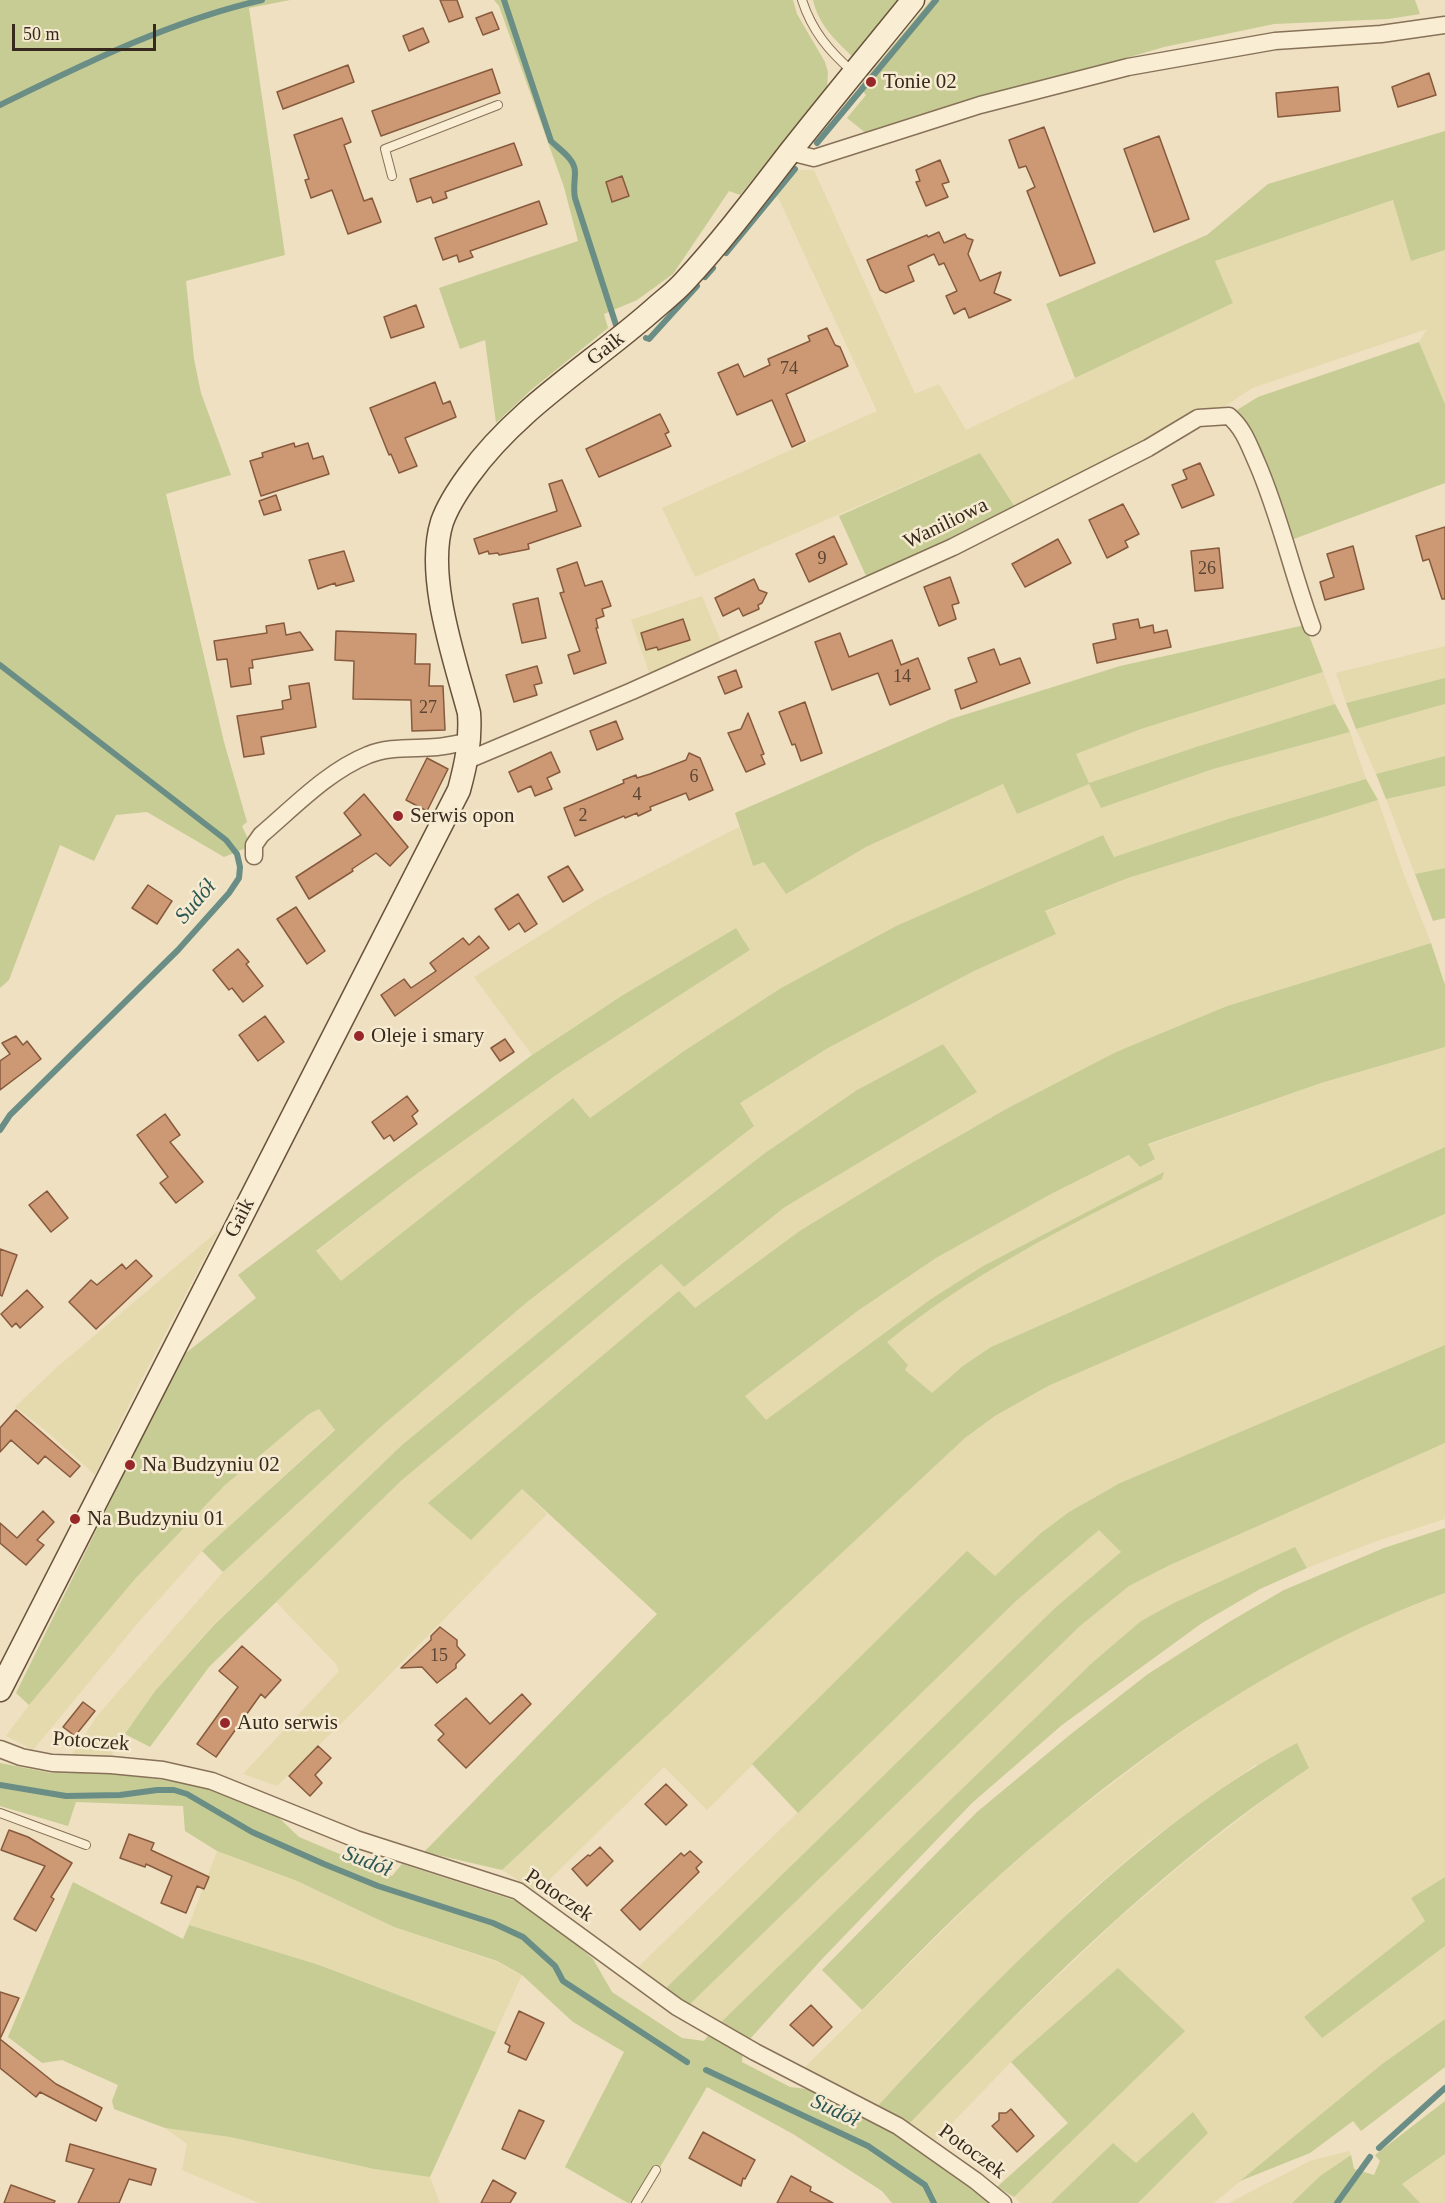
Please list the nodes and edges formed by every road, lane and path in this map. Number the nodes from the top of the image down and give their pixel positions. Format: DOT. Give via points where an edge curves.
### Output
graph roads {
  1 [pos="802,0"];
  2 [pos="913,0"];
  3 [pos="1445,26"];
  4 [pos="854,73"];
  5 [pos="498,105"];
  6 [pos="790,152"];
  7 [pos="392,177"];
  8 [pos="1312,627"];
  9 [pos="468,751"];
  10 [pos="254,856"];
  11 [pos="0,1690"];
  12 [pos="0,1749"];
  13 [pos="0,1813"];
  14 [pos="86,1845"];
  15 [pos="656,2170"];
  16 [pos="636,2203"];
  17 [pos="1004,2203"];
  1 -- 4 [label="lane" via="824,44"];
  2 -- 4 [label="street, Gaik"];
  3 -- 6 [label="street" via="1275,41 1128,67 980,105 814,158"];
  4 -- 6 [label="street, Gaik"];
  5 -- 7 [label="lane" via="385,149"];
  6 -- 9 [label="street, Gaik" via="683,284 498,438 456,493 442,524 437,567 469,713"];
  8 -- 9 [label="street, Waniliowa" via="1272,499 1240,426 1229,416 1198,418 1148,448 953,547 632,691"];
  9 -- 10 [label="street" via="402,748 370,754 322,783 261,834 254,845"];
  9 -- 11 [label="street, Gaik" via="459,790"];
  12 -- 17 [label="street, Potoczek" via="52,1762 163,1770 212,1781 356,1839 518,1891 677,2007 898,2126"];
  13 -- 14 [label="lane"];
  15 -- 16 [label="lane"];
}
